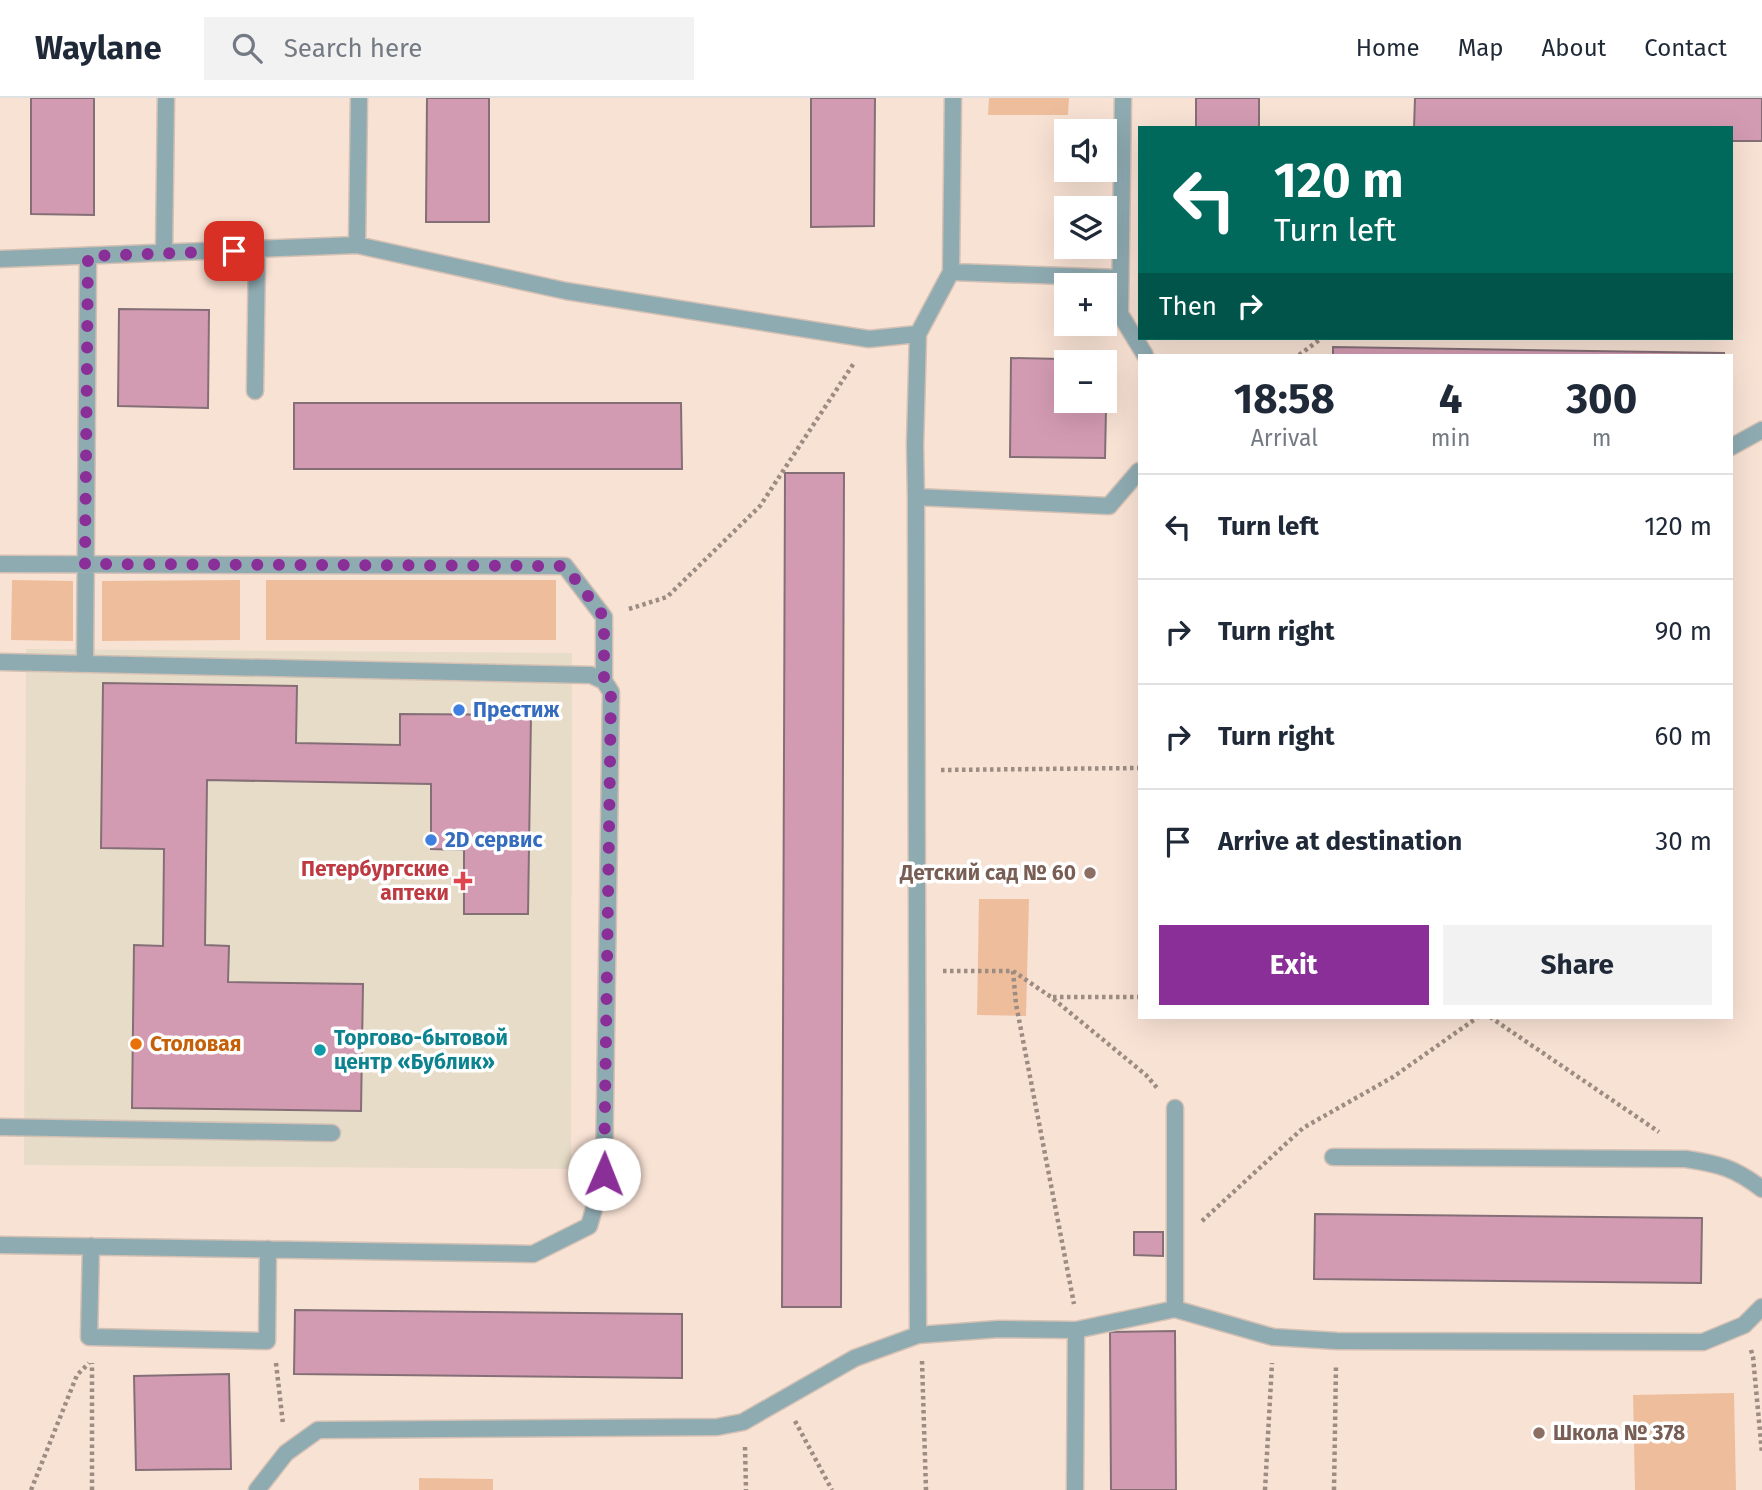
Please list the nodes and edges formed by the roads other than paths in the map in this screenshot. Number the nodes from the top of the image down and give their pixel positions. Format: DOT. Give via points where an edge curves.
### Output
graph roads {
  1 [pos="166,98"];
  2 [pos="359,98"];
  3 [pos="953,98"];
  4 [pos="1123,98"];
  5 [pos="357,245"];
  6 [pos="257,250"];
  7 [pos="164,253"];
  8 [pos="88,256"];
  9 [pos="0,259"];
  10 [pos="951,272"];
  11 [pos="1120,278"];
  12 [pos="918,334"];
  13 [pos="1144,354"];
  14 [pos="255,391"];
  15 [pos="1762,430"];
  16 [pos="1733,445"];
  17 [pos="1138,472"];
  18 [pos="916,497"];
  19 [pos="0,564"];
  20 [pos="85,564"];
  21 [pos="0,662"];
  22 [pos="85,664"];
  23 [pos="604,681"];
  24 [pos="1175,1108"];
  25 [pos="0,1127"];
  26 [pos="332,1133"];
  27 [pos="1333,1157"];
  28 [pos="1762,1189"];
  29 [pos="0,1245"];
  30 [pos="91,1246"];
  31 [pos="268,1249"];
  32 [pos="1762,1307"];
  33 [pos="1175,1309"];
  34 [pos="1076,1330"];
  35 [pos="918,1335"];
  36 [pos="257,1490"];
  37 [pos="1075,1490"];
  1 -- 7 [label="lane"];
  2 -- 5 [label="lane"];
  3 -- 10 [label="lane"];
  4 -- 11 [label="lane"];
  5 -- 6 [label="lane"];
  5 -- 12 [label="lane" via="566,291 869,339"];
  6 -- 7 [label="lane"];
  6 -- 14 [label="lane"];
  7 -- 8 [label="lane"];
  8 -- 9 [label="lane"];
  8 -- 20 [label="lane"];
  10 -- 11 [label="lane"];
  10 -- 12 [label="lane"];
  11 -- 13 [label="lane" via="1120,314"];
  12 -- 18 [label="lane"];
  15 -- 16 [label="lane"];
  17 -- 18 [label="lane" via="1109,506"];
  18 -- 35 [label="lane"];
  19 -- 20 [label="lane"];
  20 -- 22 [label="lane"];
  20 -- 23 [label="lane" via="565,566 604,617"];
  21 -- 22 [label="lane"];
  22 -- 23 [label="lane" via="591,675"];
  23 -- 31 [label="lane" via="611,692 604,1174 589,1226 533,1254"];
  24 -- 33 [label="lane"];
  25 -- 26 [label="lane"];
  27 -- 28 [label="lane" via="1686,1159 1718,1164"];
  29 -- 30 [label="lane"];
  30 -- 31 [label="lane"];
  30 -- 31 [label="lane" via="89,1337 267,1341"];
  32 -- 33 [label="lane" via="1744,1325 1703,1342 1337,1341 1273,1337"];
  33 -- 34 [label="lane"];
  34 -- 35 [label="lane"];
  34 -- 37 [label="lane"];
  35 -- 36 [label="lane" via="855,1358 743,1422 717,1427 318,1430 286,1453"];
}
